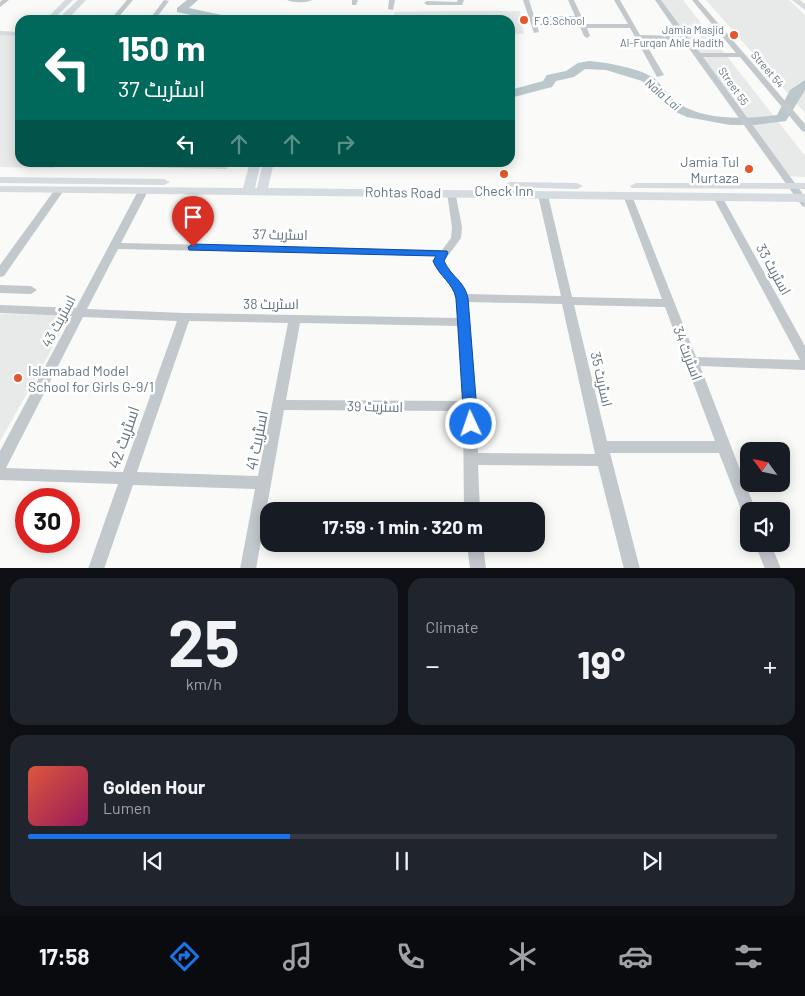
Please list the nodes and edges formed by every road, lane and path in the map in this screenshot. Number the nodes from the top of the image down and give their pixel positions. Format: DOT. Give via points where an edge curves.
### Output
graph roads {
  1 [pos="6,0"];
  2 [pos="69,0"];
  3 [pos="81,0"];
  4 [pos="130,0"];
  5 [pos="290,0"];
  6 [pos="309,0"];
  7 [pos="392,0"];
  8 [pos="526,0"];
  9 [pos="571,0"];
  10 [pos="617,0"];
  11 [pos="658,0"];
  12 [pos="695,0"];
  13 [pos="796,0"];
  14 [pos="166,1"];
  15 [pos="460,2"];
  16 [pos="428,3"];
  17 [pos="0,5"];
  18 [pos="805,8"];
  19 [pos="391,9"];
  20 [pos="54,15"];
  21 [pos="67,15"];
  22 [pos="117,15"];
  23 [pos="156,15"];
  24 [pos="531,18"];
  25 [pos="579,18"];
  26 [pos="582,26"];
  27 [pos="632,26"];
  28 [pos="0,29"];
  29 [pos="15,29"];
  30 [pos="536,32"];
  31 [pos="0,34"];
  32 [pos="15,34"];
  33 [pos="587,36"];
  34 [pos="638,37"];
  35 [pos="684,38"];
  36 [pos="697,55"];
  37 [pos="741,55"];
  38 [pos="660,75"];
  39 [pos="805,129"];
  40 [pos="255,167"];
  41 [pos="268,167"];
  42 [pos="0,180"];
  43 [pos="791,186"];
  44 [pos="249,187"];
  45 [pos="263,187"];
  46 [pos="0,189"];
  47 [pos="59,190"];
  48 [pos="143,191"];
  49 [pos="452,193"];
  50 [pos="543,195"];
  51 [pos="628,195"];
  52 [pos="717,195"];
  53 [pos="804,197"];
  54 [pos="116,246"];
  55 [pos="443,253"];
  56 [pos="0,273"];
  57 [pos="0,289"];
  58 [pos="31,290"];
  59 [pos="462,298"];
  60 [pos="568,301"];
  61 [pos="669,303"];
  62 [pos="0,309"];
  63 [pos="78,313"];
  64 [pos="184,317"];
  65 [pos="295,318"];
  66 [pos="463,322"];
  67 [pos="805,356"];
  68 [pos="691,361"];
  69 [pos="805,365"];
  70 [pos="280,405"];
  71 [pos="470,406"];
  72 [pos="725,447"];
  73 [pos="604,453"];
  74 [pos="472,459"];
  75 [pos="0,465"];
  76 [pos="0,474"];
  77 [pos="127,480"];
  78 [pos="266,483"];
  79 [pos="265,502"];
  80 [pos="472,502"];
  81 [pos="745,502"];
  82 [pos="260,526"];
  83 [pos="476,552"];
  84 [pos="766,552"];
  85 [pos="96,568"];
  86 [pos="248,568"];
  87 [pos="478,568"];
  88 [pos="632,568"];
  89 [pos="773,568"];
  1 -- 17 [label="street"];
  2 -- 20 [label="main road"];
  3 -- 21 [label="main road"];
  4 -- 22 [label="street"];
  5 -- 6 [label="street"];
  7 -- 19 [label="street"];
  8 -- 24 [label="street"];
  9 -- 25 [label="street"];
  10 -- 27 [label="street"];
  11 -- 35 [label="street, Street 55"];
  12 -- 37 [label="street, Street 54"];
  13 -- 18 [label="main road"];
  14 -- 23 [label="street"];
  15 -- 16 [label="street"];
  24 -- 25 [label="street"];
  24 -- 30 [label="street"];
  25 -- 26 [label="street"];
  26 -- 27 [label="street"];
  26 -- 33 [label="street"];
  27 -- 34 [label="street"];
  28 -- 29 [label="main road"];
  31 -- 32 [label="main road"];
  34 -- 35 [label="street"];
  34 -- 38 [label="street"];
  35 -- 36 [label="street, Street 55"];
  36 -- 37 [label="street"];
  36 -- 43 [label="street, Street 55"];
  37 -- 39 [label="street, Street 54"];
  40 -- 44 [label="main road"];
  41 -- 45 [label="main road"];
  42 -- 44 [label="main road, Rohtas Road"];
  43 -- 45 [label="main road, Rohtas Road"];
  43 -- 53 [label="main road, Rohtas Road"];
  44 -- 45 [label="main road, Rohtas Road"];
  44 -- 48 [label="main road, Rohtas Road"];
  45 -- 49 [label="main road, Rohtas Road"];
  46 -- 47 [label="main road, Rohtas Road"];
  47 -- 48 [label="main road, Rohtas Road"];
  47 -- 56 [label="street"];
  48 -- 54 [label="street, اسٹریٹ 43"];
  49 -- 50 [label="main road, Rohtas Road"];
  49 -- 55 [label="street" via="456,238"];
  50 -- 51 [label="main road, Rohtas Road"];
  50 -- 60 [label="street, اسٹریٹ 35"];
  51 -- 52 [label="main road, Rohtas Road"];
  51 -- 61 [label="street, اسٹریٹ 34"];
  52 -- 53 [label="main road, Rohtas Road"];
  52 -- 67 [label="street, اسٹریٹ 33"];
  54 -- 55 [label="street, اسٹریٹ 37"];
  54 -- 63 [label="street, اسٹریٹ 43"];
  55 -- 59 [label="street" via="439,261 460,287"];
  57 -- 58 [label="street"];
  59 -- 60 [label="street"];
  59 -- 66 [label="street"];
  60 -- 61 [label="street"];
  60 -- 73 [label="street, اسٹریٹ 35"];
  61 -- 68 [label="street, اسٹریٹ 34"];
  62 -- 63 [label="street, اسٹریٹ 38"];
  63 -- 64 [label="street, اسٹریٹ 38"];
  63 -- 75 [label="street, اسٹریٹ 43"];
  64 -- 65 [label="street, اسٹریٹ 38"];
  64 -- 77 [label="street, اسٹریٹ 42"];
  65 -- 66 [label="street, اسٹریٹ 38"];
  65 -- 70 [label="street, اسٹریٹ 41"];
  66 -- 71 [label="street"];
  68 -- 69 [label="street"];
  68 -- 72 [label="street, اسٹریٹ 34"];
  70 -- 71 [label="street, اسٹریٹ 39"];
  70 -- 78 [label="street, اسٹریٹ 41"];
  71 -- 74 [label="street"];
  72 -- 73 [label="street"];
  72 -- 81 [label="street, اسٹریٹ 34"];
  73 -- 74 [label="street"];
  73 -- 88 [label="street, اسٹریٹ 35"];
  74 -- 80 [label="street"];
  76 -- 77 [label="street"];
  77 -- 78 [label="street"];
  77 -- 85 [label="street, اسٹریٹ 42"];
  78 -- 79 [label="street, اسٹریٹ 41"];
  82 -- 86 [label="street, اسٹریٹ 41"];
  83 -- 87 [label="street"];
  84 -- 89 [label="street"];
}
